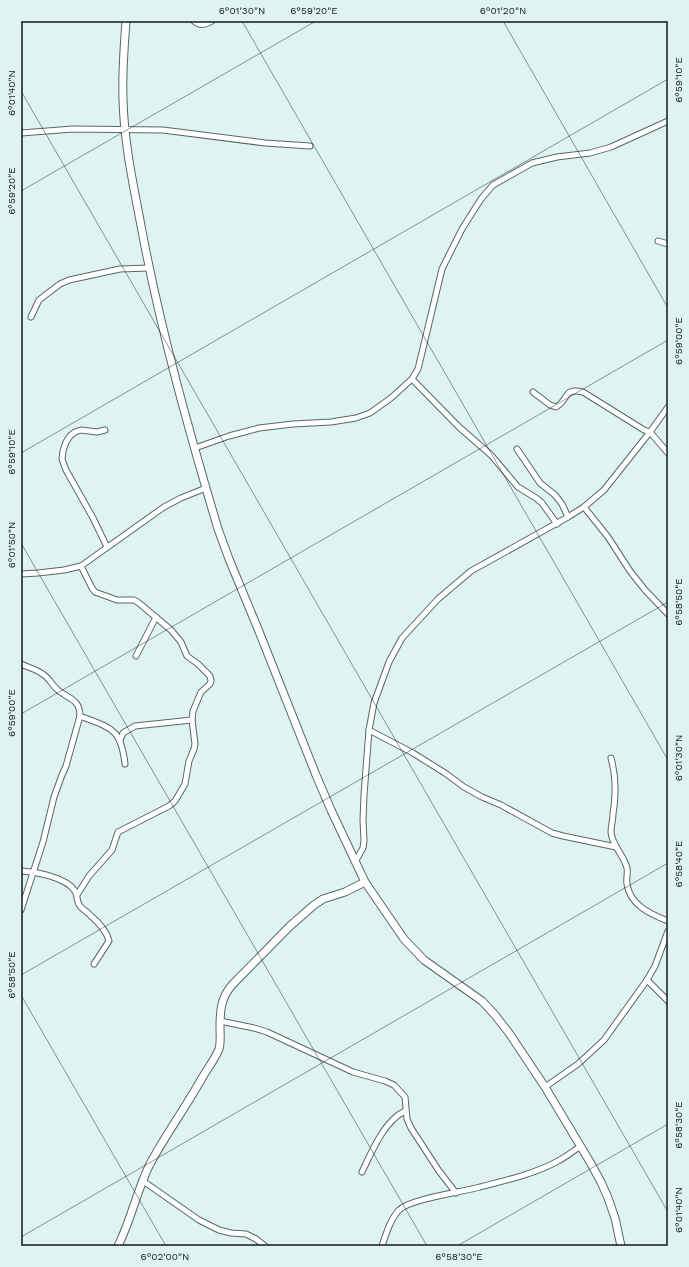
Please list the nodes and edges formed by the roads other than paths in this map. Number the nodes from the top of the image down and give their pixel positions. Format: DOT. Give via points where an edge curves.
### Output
graph roads {
  1 [pos="126,21"];
  2 [pos="194,21"];
  3 [pos="212,21"];
  4 [pos="668,121"];
  5 [pos="125,130"];
  6 [pos="21,133"];
  7 [pos="310,146"];
  8 [pos="658,241"];
  9 [pos="668,244"];
  10 [pos="149,268"];
  11 [pos="31,316"];
  12 [pos="412,379"];
  13 [pos="533,392"];
  14 [pos="668,407"];
  15 [pos="105,430"];
  16 [pos="650,432"];
  17 [pos="195,448"];
  18 [pos="517,449"];
  19 [pos="668,453"];
  20 [pos="206,488"];
  21 [pos="584,507"];
  22 [pos="568,517"];
  23 [pos="557,524"];
  24 [pos="107,547"];
  25 [pos="81,566"];
  26 [pos="21,574"];
  27 [pos="668,614"];
  28 [pos="156,617"];
  29 [pos="136,656"];
  30 [pos="21,664"];
  31 [pos="80,716"];
  32 [pos="192,720"];
  33 [pos="369,730"];
  34 [pos="120,740"];
  35 [pos="611,758"];
  36 [pos="125,764"];
  37 [pos="616,847"];
  38 [pos="355,862"];
  39 [pos="21,871"];
  40 [pos="32,872"];
  41 [pos="364,882"];
  42 [pos="77,895"];
  43 [pos="21,910"];
  44 [pos="668,921"];
  45 [pos="668,931"];
  46 [pos="94,964"];
  47 [pos="647,980"];
  48 [pos="668,1001"];
  49 [pos="220,1022"];
  50 [pos="545,1087"];
  51 [pos="405,1111"];
  52 [pos="581,1146"];
  53 [pos="362,1172"];
  54 [pos="143,1181"];
  55 [pos="456,1193"];
  56 [pos="118,1246"];
  57 [pos="265,1246"];
  58 [pos="382,1246"];
  59 [pos="621,1246"];
  1 -- 5 [label="main road" via="123,77"];
  2 -- 3 [label="street" via="206,24"];
  4 -- 12 [label="street" via="611,147 532,164 493,185 462,228 442,269 418,369"];
  5 -- 6 [label="street" via="73,129"];
  5 -- 7 [label="street" via="163,130"];
  5 -- 10 [label="main road"];
  8 -- 9 [label="street"];
  10 -- 11 [label="street" via="120,269 69,280 39,300"];
  10 -- 17 [label="main road" via="166,344"];
  12 -- 17 [label="street" via="370,413 356,418 259,428"];
  12 -- 23 [label="street" via="459,428 491,455 518,486 542,502"];
  13 -- 16 [label="street" via="556,407 568,392 583,392"];
  14 -- 16 [label="street"];
  15 -- 24 [label="street" via="75,432 66,442 62,459 72,484"];
  16 -- 19 [label="street"];
  16 -- 21 [label="street" via="604,490"];
  17 -- 20 [label="main road"];
  18 -- 22 [label="street" via="540,483 562,504"];
  20 -- 24 [label="street" via="164,507"];
  20 -- 38 [label="main road" via="229,559 316,775"];
  21 -- 22 [label="street"];
  21 -- 27 [label="street" via="630,571"];
  22 -- 23 [label="street"];
  23 -- 33 [label="street" via="471,571 438,599 402,638 389,662 374,703"];
  24 -- 25 [label="street"];
  25 -- 26 [label="street"];
  25 -- 28 [label="street" via="95,592 117,600 134,600"];
  28 -- 29 [label="street"];
  28 -- 32 [label="street" via="181,642 187,656 210,676 211,681 195,704"];
  30 -- 31 [label="street" via="44,674 60,692 78,704"];
  31 -- 34 [label="street" via="115,732"];
  31 -- 40 [label="street"];
  32 -- 34 [label="street" via="135,726 124,733"];
  32 -- 42 [label="street" via="194,749 181,792 169,806 118,832 112,850 89,876"];
  33 -- 37 [label="street" via="413,753 464,787 552,833"];
  33 -- 38 [label="street" via="364,795 364,841"];
  34 -- 36 [label="street" via="124,749"];
  35 -- 37 [label="street" via="615,771 615,793 611,830"];
  37 -- 44 [label="street" via="624,859 629,893 635,902 653,915"];
  38 -- 41 [label="main road"];
  39 -- 40 [label="street"];
  40 -- 42 [label="street" via="61,880 75,890"];
  40 -- 43 [label="street"];
  41 -- 49 [label="main road" via="314,905 290,926 226,993"];
  41 -- 50 [label="main road" via="404,940 424,960 482,1002 495,1015"];
  42 -- 46 [label="street" via="79,905 108,936 109,941"];
  45 -- 47 [label="street"];
  47 -- 48 [label="street"];
  47 -- 50 [label="street" via="604,1040 578,1064"];
  49 -- 51 [label="street" via="267,1032 353,1072 394,1085 405,1097"];
  49 -- 54 [label="main road" via="219,1048 150,1164"];
  50 -- 52 [label="main road"];
  51 -- 53 [label="street" via="387,1127"];
  51 -- 55 [label="street" via="411,1128"];
  52 -- 55 [label="street" via="540,1169"];
  52 -- 59 [label="main road" via="608,1198"];
  54 -- 56 [label="main road"];
  54 -- 57 [label="street" via="199,1220 219,1230 246,1234"];
  55 -- 58 [label="street" via="410,1203 399,1209"];
}
